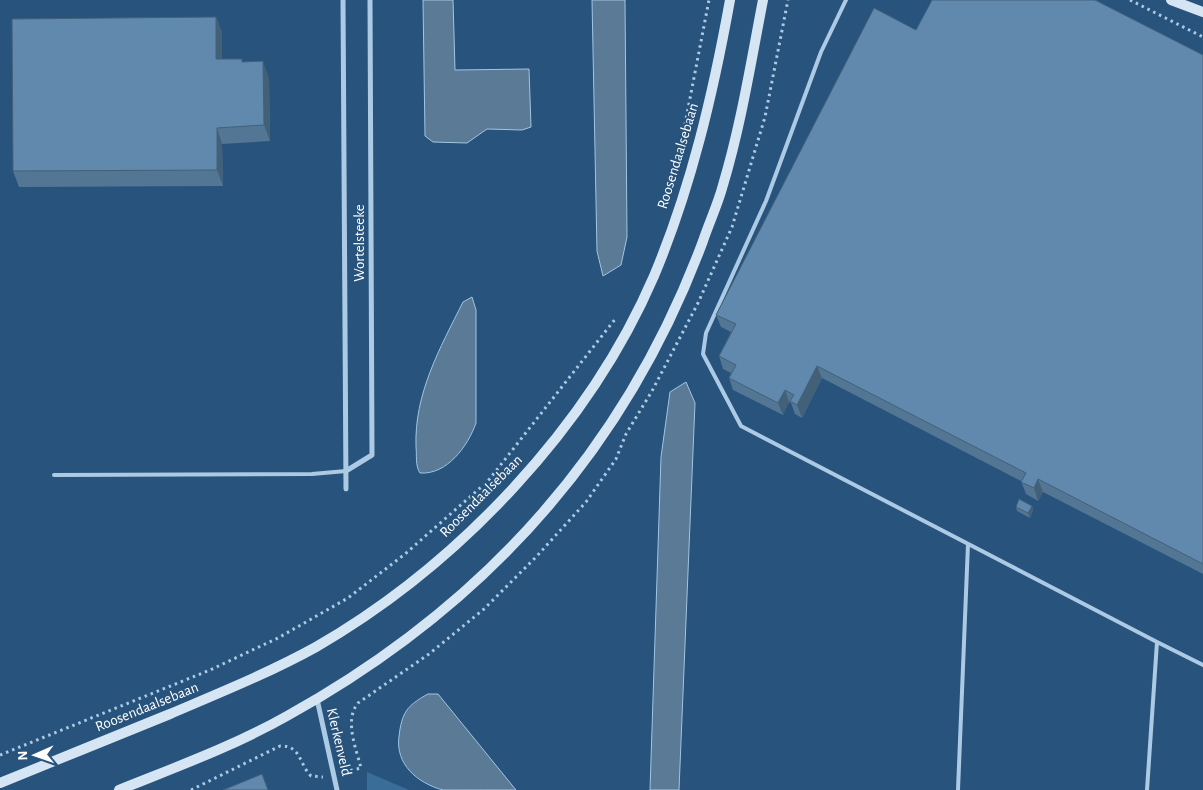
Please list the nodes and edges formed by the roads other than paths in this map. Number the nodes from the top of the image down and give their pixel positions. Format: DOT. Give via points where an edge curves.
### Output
graph roads {
  1 [pos="343,0"];
  2 [pos="370,0"];
  3 [pos="730,0"];
  4 [pos="763,0"];
  5 [pos="846,0"];
  6 [pos="1171,0"];
  7 [pos="1203,12"];
  8 [pos="346,471"];
  9 [pos="54,475"];
  10 [pos="346,489"];
  11 [pos="968,544"];
  12 [pos="1157,642"];
  13 [pos="1203,665"];
  14 [pos="317,699"];
  15 [pos="0,783"];
  16 [pos="119,790"];
  17 [pos="337,790"];
  18 [pos="958,790"];
  19 [pos="1147,790"];
  1 -- 8 [label="street, Wortelsteeke"];
  2 -- 8 [label="street, Wortelsteeke" via="372,455"];
  3 -- 15 [label="street, Roosendaalsebaan" via="712,95 687,183 654,275 633,318 577,410 526,475 459,541 397,592 316,647 237,686"];
  4 -- 14 [label="street" via="723,186 684,293 634,390 578,472 516,543 466,591 414,633"];
  5 -- 11 [label="lane" via="821,52 766,201 706,334 703,354 741,426"];
  6 -- 7 [label="street"];
  8 -- 9 [label="lane" via="312,474"];
  8 -- 10 [label="street, Wortelsteeke"];
  11 -- 12 [label="lane"];
  11 -- 18 [label="lane"];
  12 -- 13 [label="lane"];
  12 -- 19 [label="lane"];
  14 -- 16 [label="street" via="232,743"];
  14 -- 17 [label="street, Klerkenveld"];
}
